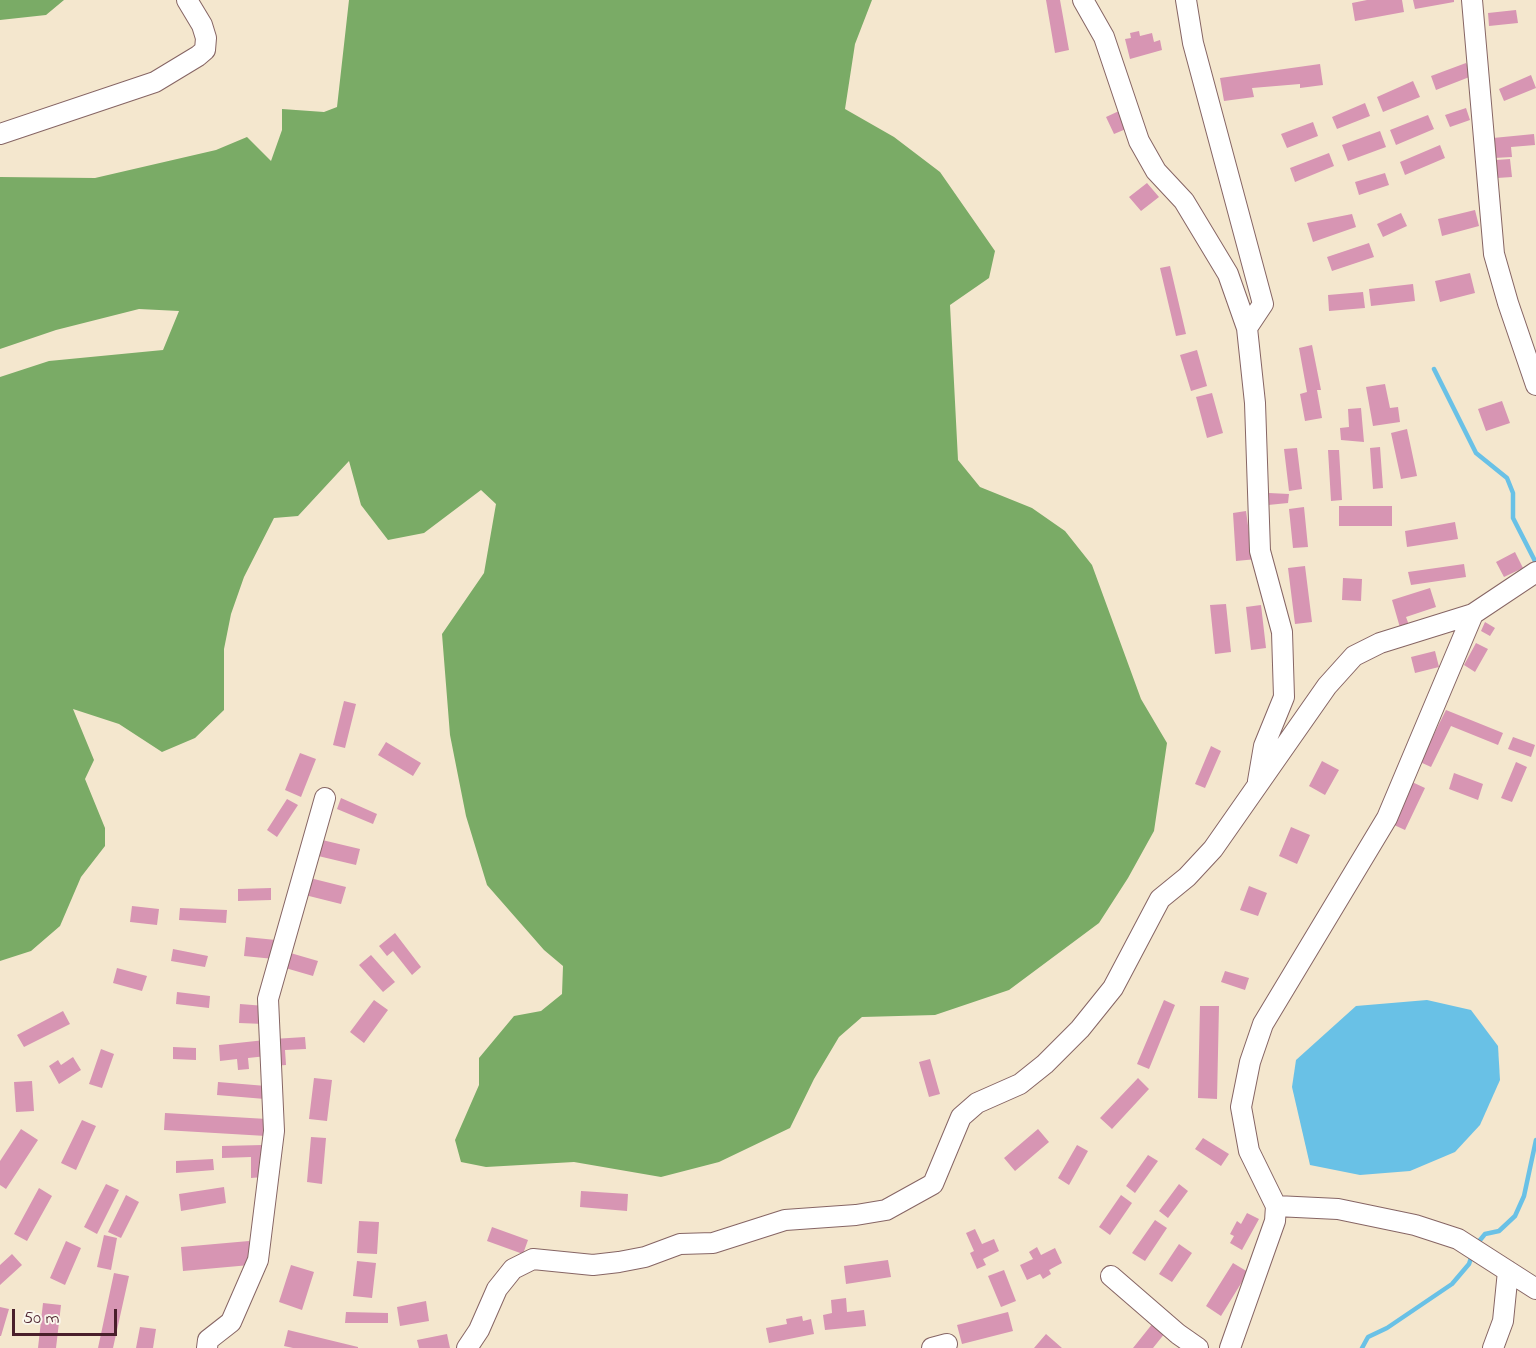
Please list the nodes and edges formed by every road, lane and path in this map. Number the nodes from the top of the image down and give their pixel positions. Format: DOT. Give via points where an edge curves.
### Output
graph roads {
  1 [pos="187,0"];
  2 [pos="1083,0"];
  3 [pos="1186,0"];
  4 [pos="1472,0"];
  5 [pos="0,134"];
  6 [pos="1247,328"];
  7 [pos="1536,385"];
  8 [pos="1536,572"];
  9 [pos="1473,614"];
  10 [pos="1258,783"];
  11 [pos="325,798"];
  12 [pos="1276,1206"];
  13 [pos="1508,1271"];
  14 [pos="1111,1276"];
  15 [pos="1536,1289"];
  16 [pos="207,1348"];
  17 [pos="467,1348"];
  18 [pos="1198,1348"];
  19 [pos="1230,1348"];
  20 [pos="1493,1348"];
  1 -- 5 [label="street" via="206,38 205,50 198,56 155,82"];
  2 -- 6 [label="street" via="1104,37 1139,141 1156,171 1184,201 1228,274"];
  3 -- 6 [label="street" via="1193,44 1263,304"];
  4 -- 7 [label="street" via="1494,254"];
  6 -- 10 [label="street" via="1255,403 1260,551 1282,632 1284,697 1264,746"];
  8 -- 9 [label="street"];
  9 -- 10 [label="street" via="1380,643 1354,656 1327,686"];
  9 -- 12 [label="street" via="1387,818 1263,1023 1250,1062 1241,1107 1249,1151"];
  10 -- 17 [label="street" via="1213,849 1160,899 1113,988 1080,1029 1020,1084 977,1102 961,1117 933,1184 886,1210 785,1220 740,1236 680,1244 636,1259 592,1265 533,1259 513,1269 497,1289"];
  11 -- 16 [label="street" via="268,999 274,1131 258,1260 231,1322 207,1340"];
  12 -- 13 [label="street" via="1338,1209 1415,1225 1458,1239"];
  12 -- 19 [label="street" via="1275,1221"];
  13 -- 15 [label="street"];
  13 -- 20 [label="street" via="1503,1320"];
  14 -- 18 [label="street"];
}
